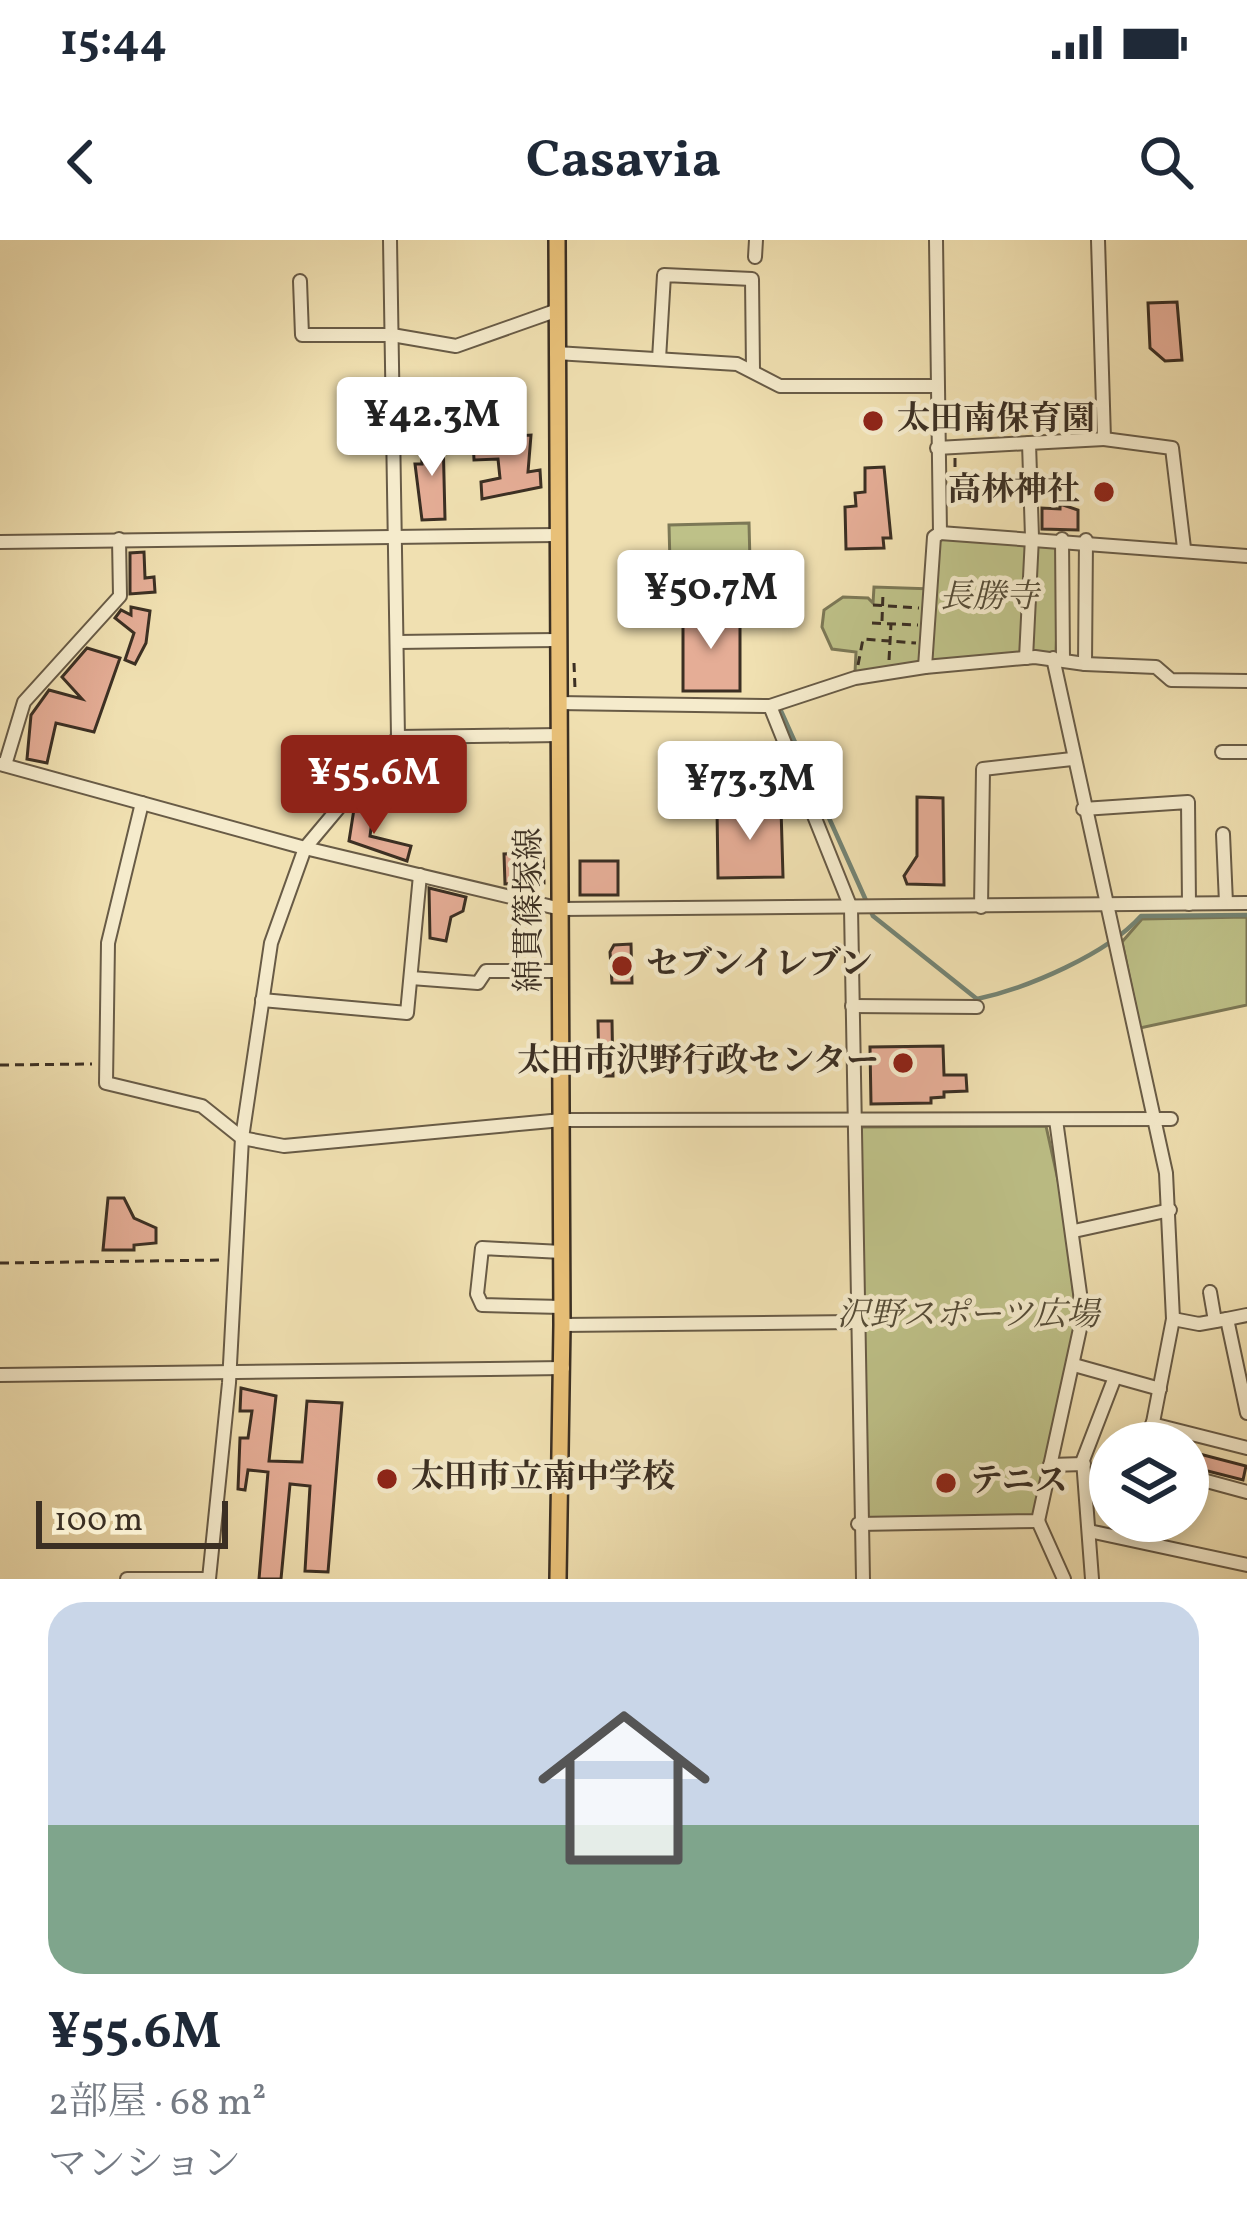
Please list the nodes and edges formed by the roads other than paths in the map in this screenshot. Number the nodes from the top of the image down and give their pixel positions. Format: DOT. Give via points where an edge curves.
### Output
graph roads {
  1 [pos="390,240"];
  2 [pos="556,240"];
  3 [pos="756,240"];
  4 [pos="936,240"];
  5 [pos="1098,240"];
  6 [pos="755,257"];
  7 [pos="300,281"];
  8 [pos="555,311"];
  9 [pos="392,335"];
  10 [pos="556,353"];
  11 [pos="659,359"];
  12 [pos="753,370"];
  13 [pos="937,386"];
  14 [pos="1105,439"];
  15 [pos="1029,443"];
  16 [pos="937,448"];
  17 [pos="940,533"];
  18 [pos="557,535"];
  19 [pos="394,536"];
  20 [pos="1032,537"];
  21 [pos="118,539"];
  22 [pos="1062,539"];
  23 [pos="1086,540"];
  24 [pos="0,542"];
  25 [pos="1184,548"];
  26 [pos="1247,556"];
  27 [pos="558,640"];
  28 [pos="397,642"];
  29 [pos="1027,658"];
  30 [pos="1058,659"];
  31 [pos="1085,664"];
  32 [pos="926,667"];
  33 [pos="1247,681"];
  34 [pos="559,703"];
  35 [pos="770,706"];
  36 [pos="559,735"];
  37 [pos="398,737"];
  38 [pos="1222,752"];
  39 [pos="1247,752"];
  40 [pos="1072,759"];
  41 [pos="2,765"];
  42 [pos="142,803"];
  43 [pos="1083,809"];
  44 [pos="1223,834"];
  45 [pos="305,848"];
  46 [pos="420,875"];
  47 [pos="1226,903"];
  48 [pos="1247,903"];
  49 [pos="1189,904"];
  50 [pos="1111,905"];
  51 [pos="981,907"];
  52 [pos="851,908"];
  53 [pos="561,909"];
  54 [pos="561,971"];
  55 [pos="411,978"];
  56 [pos="262,1000"];
  57 [pos="852,1006"];
  58 [pos="976,1007"];
  59 [pos="1154,1115"];
  60 [pos="854,1119"];
  61 [pos="1171,1119"];
  62 [pos="562,1120"];
  63 [pos="1056,1120"];
  64 [pos="242,1138"];
  65 [pos="1170,1210"];
  66 [pos="1074,1232"];
  67 [pos="562,1252"];
  68 [pos="1210,1292"];
  69 [pos="562,1307"];
  70 [pos="1247,1315"];
  71 [pos="1173,1319"];
  72 [pos="1221,1320"];
  73 [pos="855,1322"];
  74 [pos="562,1325"];
  75 [pos="1074,1365"];
  76 [pos="562,1368"];
  77 [pos="229,1371"];
  78 [pos="0,1375"];
  79 [pos="1115,1377"];
  80 [pos="1160,1389"];
  81 [pos="1247,1413"];
  82 [pos="1152,1422"];
  83 [pos="1209,1438"];
  84 [pos="1247,1448"];
  85 [pos="1084,1464"];
  86 [pos="1051,1466"];
  87 [pos="1209,1482"];
  88 [pos="1247,1492"];
  89 [pos="1038,1521"];
  90 [pos="858,1524"];
  91 [pos="1089,1531"];
  92 [pos="1090,1542"];
  93 [pos="1140,1542"];
  94 [pos="1247,1565"];
  95 [pos="128,1579"];
  96 [pos="209,1579"];
  97 [pos="558,1579"];
  98 [pos="862,1579"];
  99 [pos="1064,1579"];
  100 [pos="1092,1579"];
  1 -- 9 [label="street"];
  2 -- 8 [label="main road, 綿貫篠塚線"];
  3 -- 6 [label="street"];
  4 -- 13 [label="street"];
  5 -- 14 [label="street"];
  7 -- 9 [label="street" via="302,335"];
  8 -- 9 [label="street" via="456,346"];
  8 -- 10 [label="main road, 綿貫篠塚線"];
  9 -- 19 [label="street"];
  10 -- 11 [label="street"];
  10 -- 18 [label="main road, 綿貫篠塚線"];
  11 -- 12 [label="street"];
  11 -- 12 [label="street" via="664,275 752,279"];
  12 -- 13 [label="street" via="780,386"];
  13 -- 16 [label="street"];
  14 -- 15 [label="street"];
  14 -- 25 [label="street" via="1172,448"];
  15 -- 16 [label="street"];
  15 -- 20 [label="street"];
  16 -- 17 [label="street"];
  17 -- 20 [label="street"];
  17 -- 32 [label="street"];
  18 -- 19 [label="street"];
  18 -- 27 [label="main road, 綿貫篠塚線"];
  19 -- 21 [label="street"];
  19 -- 28 [label="street"];
  20 -- 22 [label="street"];
  20 -- 29 [label="street"];
  21 -- 24 [label="street"];
  21 -- 41 [label="street" via="120,596 24,702"];
  22 -- 23 [label="street"];
  22 -- 30 [label="street"];
  23 -- 25 [label="street"];
  23 -- 31 [label="street"];
  25 -- 26 [label="street"];
  27 -- 28 [label="street"];
  27 -- 34 [label="main road, 綿貫篠塚線"];
  28 -- 37 [label="street"];
  29 -- 30 [label="street"];
  29 -- 32 [label="street"];
  30 -- 31 [label="street"];
  30 -- 40 [label="street"];
  31 -- 33 [label="street" via="1156,667 1171,680"];
  32 -- 35 [label="street" via="854,678"];
  34 -- 35 [label="street"];
  34 -- 36 [label="main road, 綿貫篠塚線"];
  35 -- 52 [label="street"];
  36 -- 37 [label="street"];
  36 -- 53 [label="main road, 綿貫篠塚線"];
  37 -- 45 [label="street"];
  38 -- 39 [label="street"];
  40 -- 43 [label="street"];
  40 -- 51 [label="street" via="982,769"];
  41 -- 42 [label="street"];
  42 -- 45 [label="street"];
  42 -- 64 [label="street" via="108,943 109,1086 202,1106"];
  43 -- 49 [label="street" via="1188,802"];
  43 -- 50 [label="street"];
  44 -- 47 [label="street"];
  45 -- 46 [label="street"];
  45 -- 56 [label="street" via="271,943"];
  46 -- 53 [label="street"];
  46 -- 55 [label="street"];
  47 -- 48 [label="street"];
  47 -- 49 [label="street"];
  49 -- 50 [label="street"];
  50 -- 51 [label="street"];
  50 -- 59 [label="street"];
  51 -- 52 [label="street"];
  52 -- 53 [label="street"];
  52 -- 57 [label="street"];
  53 -- 54 [label="main road, 綿貫篠塚線"];
  54 -- 55 [label="street" via="486,971 478,983"];
  54 -- 62 [label="main road, 綿貫篠塚線"];
  55 -- 56 [label="street" via="407,1013"];
  56 -- 64 [label="street"];
  57 -- 58 [label="street"];
  57 -- 60 [label="street"];
  59 -- 61 [label="street"];
  59 -- 63 [label="street"];
  59 -- 65 [label="street"];
  60 -- 62 [label="street"];
  60 -- 63 [label="street"];
  60 -- 73 [label="street"];
  62 -- 64 [label="street" via="284,1146"];
  62 -- 67 [label="main road, 綿貫篠塚線"];
  63 -- 66 [label="street"];
  64 -- 77 [label="street"];
  65 -- 66 [label="street"];
  65 -- 71 [label="street"];
  66 -- 75 [label="street" via="1083,1315"];
  67 -- 69 [label="main road, 綿貫篠塚線"];
  67 -- 69 [label="street" via="482,1248 478,1294 482,1305"];
  68 -- 72 [label="street"];
  69 -- 74 [label="main road, 綿貫篠塚線"];
  70 -- 72 [label="street"];
  71 -- 72 [label="street"];
  71 -- 80 [label="street"];
  72 -- 81 [label="street"];
  73 -- 74 [label="street"];
  73 -- 90 [label="street"];
  74 -- 76 [label="main road, 綿貫篠塚線"];
  75 -- 79 [label="street"];
  75 -- 86 [label="street"];
  76 -- 77 [label="street"];
  76 -- 97 [label="main road, 綿貫篠塚線"];
  77 -- 78 [label="street"];
  77 -- 96 [label="street"];
  79 -- 80 [label="street"];
  79 -- 85 [label="street"];
  80 -- 82 [label="street"];
  83 -- 84 [label="street"];
  85 -- 86 [label="street"];
  85 -- 91 [label="street"];
  86 -- 89 [label="street"];
  87 -- 88 [label="street"];
  89 -- 90 [label="street"];
  89 -- 99 [label="street"];
  90 -- 98 [label="street"];
  92 -- 100 [label="street"];
  93 -- 94 [label="street"];
  95 -- 96 [label="street"];
}
